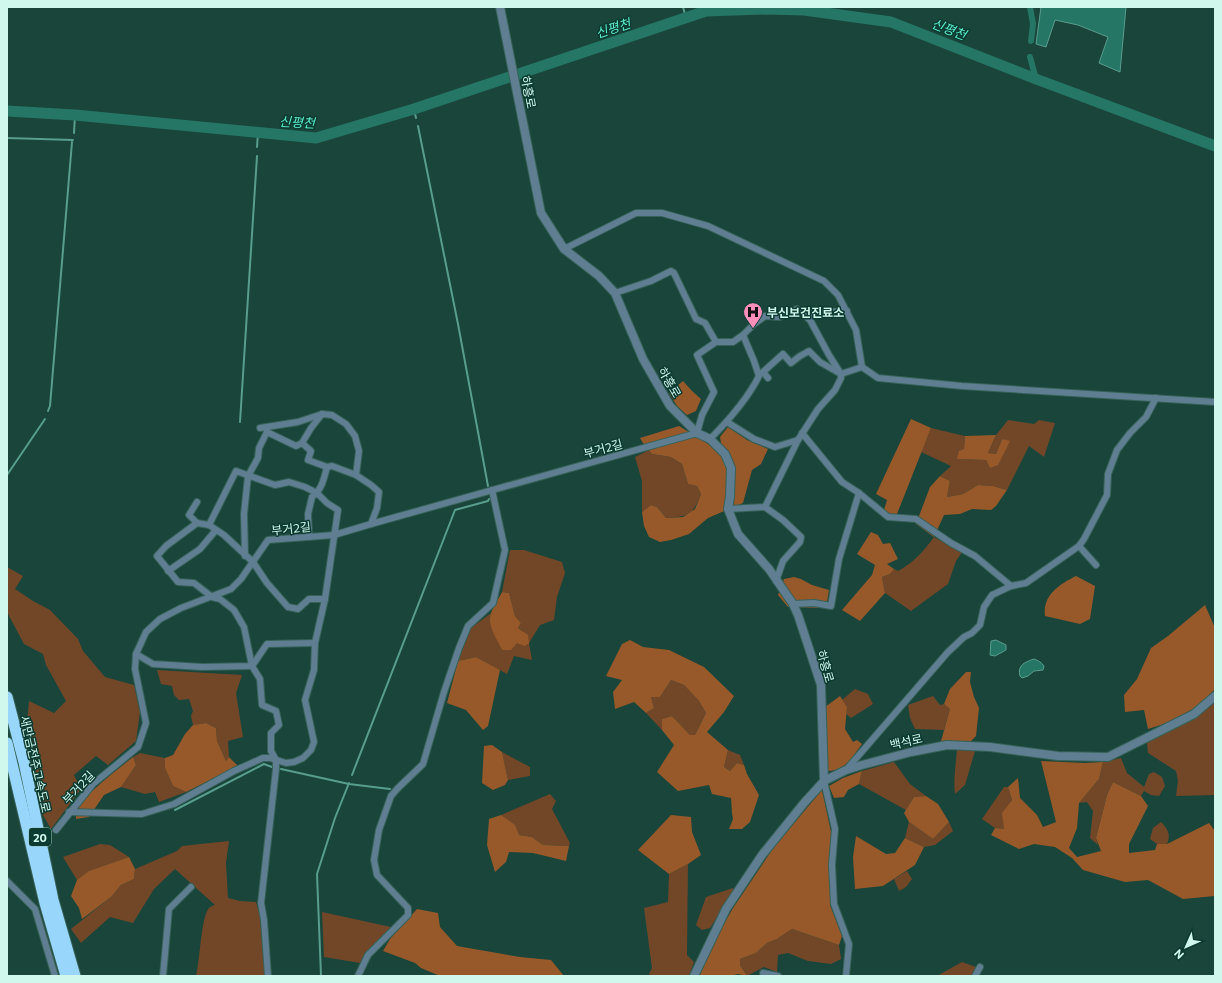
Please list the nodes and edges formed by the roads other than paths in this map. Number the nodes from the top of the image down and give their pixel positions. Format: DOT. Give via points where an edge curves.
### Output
graph roads {
  1 [pos="500,7"];
  2 [pos="564,249"];
  3 [pos="615,293"];
  4 [pos="847,311"];
  5 [pos="810,320"];
  6 [pos="743,335"];
  7 [pos="716,342"];
  8 [pos="862,367"];
  9 [pos="841,374"];
  10 [pos="768,378"];
  11 [pos="1156,398"];
  12 [pos="1215,402"];
  13 [pos="322,414"];
  14 [pos="727,422"];
  15 [pos="264,429"];
  16 [pos="697,433"];
  17 [pos="802,433"];
  18 [pos="710,440"];
  19 [pos="798,440"];
  20 [pos="302,443"];
  21 [pos="327,467"];
  22 [pos="356,475"];
  23 [pos="248,476"];
  24 [pos="492,490"];
  25 [pos="317,493"];
  26 [pos="859,493"];
  27 [pos="197,502"];
  28 [pos="765,507"];
  29 [pos="728,509"];
  30 [pos="197,523"];
  31 [pos="370,524"];
  32 [pos="209,526"];
  33 [pos="216,530"];
  34 [pos="334,535"];
  35 [pos="309,537"];
  36 [pos="1079,546"];
  37 [pos="244,556"];
  38 [pos="253,562"];
  39 [pos="1096,565"];
  40 [pos="168,571"];
  41 [pos="776,581"];
  42 [pos="1011,586"];
  43 [pos="212,597"];
  44 [pos="325,599"];
  45 [pos="793,604"];
  46 [pos="316,643"];
  47 [pos="136,654"];
  48 [pos="252,666"];
  49 [pos="1215,696"];
  50 [pos="7,697"];
  51 [pos="7,742"];
  52 [pos="276,760"];
  53 [pos="846,770"];
  54 [pos="824,781"];
  55 [pos="69,812"];
  56 [pos="56,830"];
  57 [pos="7,881"];
  58 [pos="191,887"];
  59 [pos="980,967"];
  60 [pos="763,973"];
  61 [pos="55,976"];
  62 [pos="66,976"];
  63 [pos="75,976"];
  64 [pos="163,976"];
  65 [pos="268,976"];
  66 [pos="358,976"];
  67 [pos="694,976"];
  68 [pos="778,976"];
  69 [pos="846,976"];
  70 [pos="975,976"];
  1 -- 2 [label="street, 하흥로" via="541,213"];
  2 -- 3 [label="street, 하흥로" via="599,276"];
  2 -- 4 [label="street" via="636,213 662,213 708,226 824,281 838,295"];
  3 -- 7 [label="street" via="672,271 696,319 705,323"];
  3 -- 16 [label="street, 하흥로" via="643,359 670,406"];
  4 -- 5 [label="street" via="810,313"];
  4 -- 8 [label="street" via="856,330"];
  5 -- 6 [label="street" via="797,309 779,317 765,316"];
  5 -- 9 [label="street"];
  6 -- 7 [label="street" via="733,342"];
  6 -- 14 [label="street" via="759,376 742,404"];
  7 -- 16 [label="street" via="697,355 714,392"];
  8 -- 9 [label="street"];
  8 -- 11 [label="street" via="878,378"];
  9 -- 10 [label="street" via="820,362 809,351 791,363 783,354 763,372"];
  9 -- 17 [label="street" via="835,390"];
  11 -- 12 [label="street"];
  11 -- 36 [label="street" via="1146,417 1117,450 1108,474 1107,495"];
  13 -- 15 [label="street"];
  13 -- 20 [label="street"];
  13 -- 22 [label="street" via="332,415 344,423 355,436 359,451"];
  14 -- 18 [label="street"];
  14 -- 19 [label="street" via="754,439 774,447"];
  15 -- 20 [label="street" via="296,446"];
  15 -- 23 [label="street" via="258,458"];
  16 -- 18 [label="street, 하흥로"];
  16 -- 24 [label="street, 부거2길"];
  17 -- 19 [label="street"];
  17 -- 26 [label="street" via="842,482"];
  18 -- 29 [label="street, 하흥로" via="725,454 731,468"];
  19 -- 28 [label="street"];
  20 -- 21 [label="street" via="312,451 308,460"];
  21 -- 22 [label="street" via="332,466"];
  21 -- 25 [label="street"];
  22 -- 31 [label="street" via="379,492 377,508"];
  23 -- 25 [label="street" via="275,485 289,482"];
  23 -- 32 [label="street" via="236,471"];
  23 -- 37 [label="street" via="244,514"];
  24 -- 31 [label="street, 부거2길"];
  24 -- 66 [label="street" via="505,550 493,603 468,626 444,692 423,764 391,796 379,830 374,860 378,875 408,908 408,915 368,954"];
  25 -- 34 [label="street" via="327,504 338,510"];
  25 -- 35 [label="street" via="312,496 308,514"];
  26 -- 42 [label="street" via="888,518 916,519 975,556"];
  26 -- 45 [label="street" via="839,559 831,606 814,603"];
  27 -- 30 [label="street" via="189,515"];
  28 -- 29 [label="street"];
  28 -- 41 [label="street" via="801,537 800,542 783,561"];
  29 -- 41 [label="street, 하흥로" via="738,534 769,569"];
  30 -- 32 [label="street"];
  30 -- 40 [label="street" via="157,556"];
  31 -- 34 [label="street, 부거2길"];
  32 -- 33 [label="street"];
  33 -- 37 [label="street"];
  33 -- 40 [label="street" via="200,549"];
  34 -- 35 [label="street, 부거2길"];
  34 -- 44 [label="street"];
  35 -- 38 [label="street, 부거2길" via="268,540"];
  36 -- 39 [label="street"];
  36 -- 42 [label="street" via="1026,583"];
  37 -- 38 [label="street"];
  38 -- 43 [label="street, 부거2길" via="242,579 231,589"];
  38 -- 44 [label="street" via="288,607 298,609 309,599"];
  40 -- 43 [label="street" via="178,582 194,583"];
  41 -- 45 [label="street, 하흥로"];
  42 -- 53 [label="street" via="992,595 984,607 980,625 948,652"];
  43 -- 47 [label="street, 부거2길" via="160,619 146,632"];
  43 -- 48 [label="street" via="220,599 234,610 244,627"];
  44 -- 46 [label="street"];
  45 -- 54 [label="street, 하흥로" via="821,685"];
  46 -- 48 [label="street" via="267,644"];
  46 -- 52 [label="street" via="314,670 305,700 314,742 311,750 303,758 286,763"];
  47 -- 48 [label="street" via="153,664 202,667"];
  47 -- 55 [label="street, 부거2길" via="135,669 146,723 138,747 93,784"];
  48 -- 52 [label="street" via="260,679 262,705 276,711 279,725 271,733 271,751"];
  49 -- 53 [label="street, 백석로" via="1194,714 1108,757 1058,756 990,747 947,745 910,752"];
  50 -- 63 [label="highway, 새만금전주고속도로 / 20" via="54,900"];
  51 -- 62 [label="highway, 새만금전주고속도로 / 20" via="45,902"];
  52 -- 55 [label="street" via="263,758 174,804 142,814"];
  52 -- 65 [label="street" via="261,902"];
  53 -- 54 [label="street, 백석로"];
  54 -- 67 [label="street, 백석로" via="758,861 726,909"];
  54 -- 69 [label="street" via="836,829 832,865 834,904 849,944"];
  55 -- 56 [label="street, 부거2길"];
  57 -- 61 [label="street" via="35,909"];
  58 -- 64 [label="street" via="169,909"];
  59 -- 70 [label="street"];
  60 -- 68 [label="street"];
}
